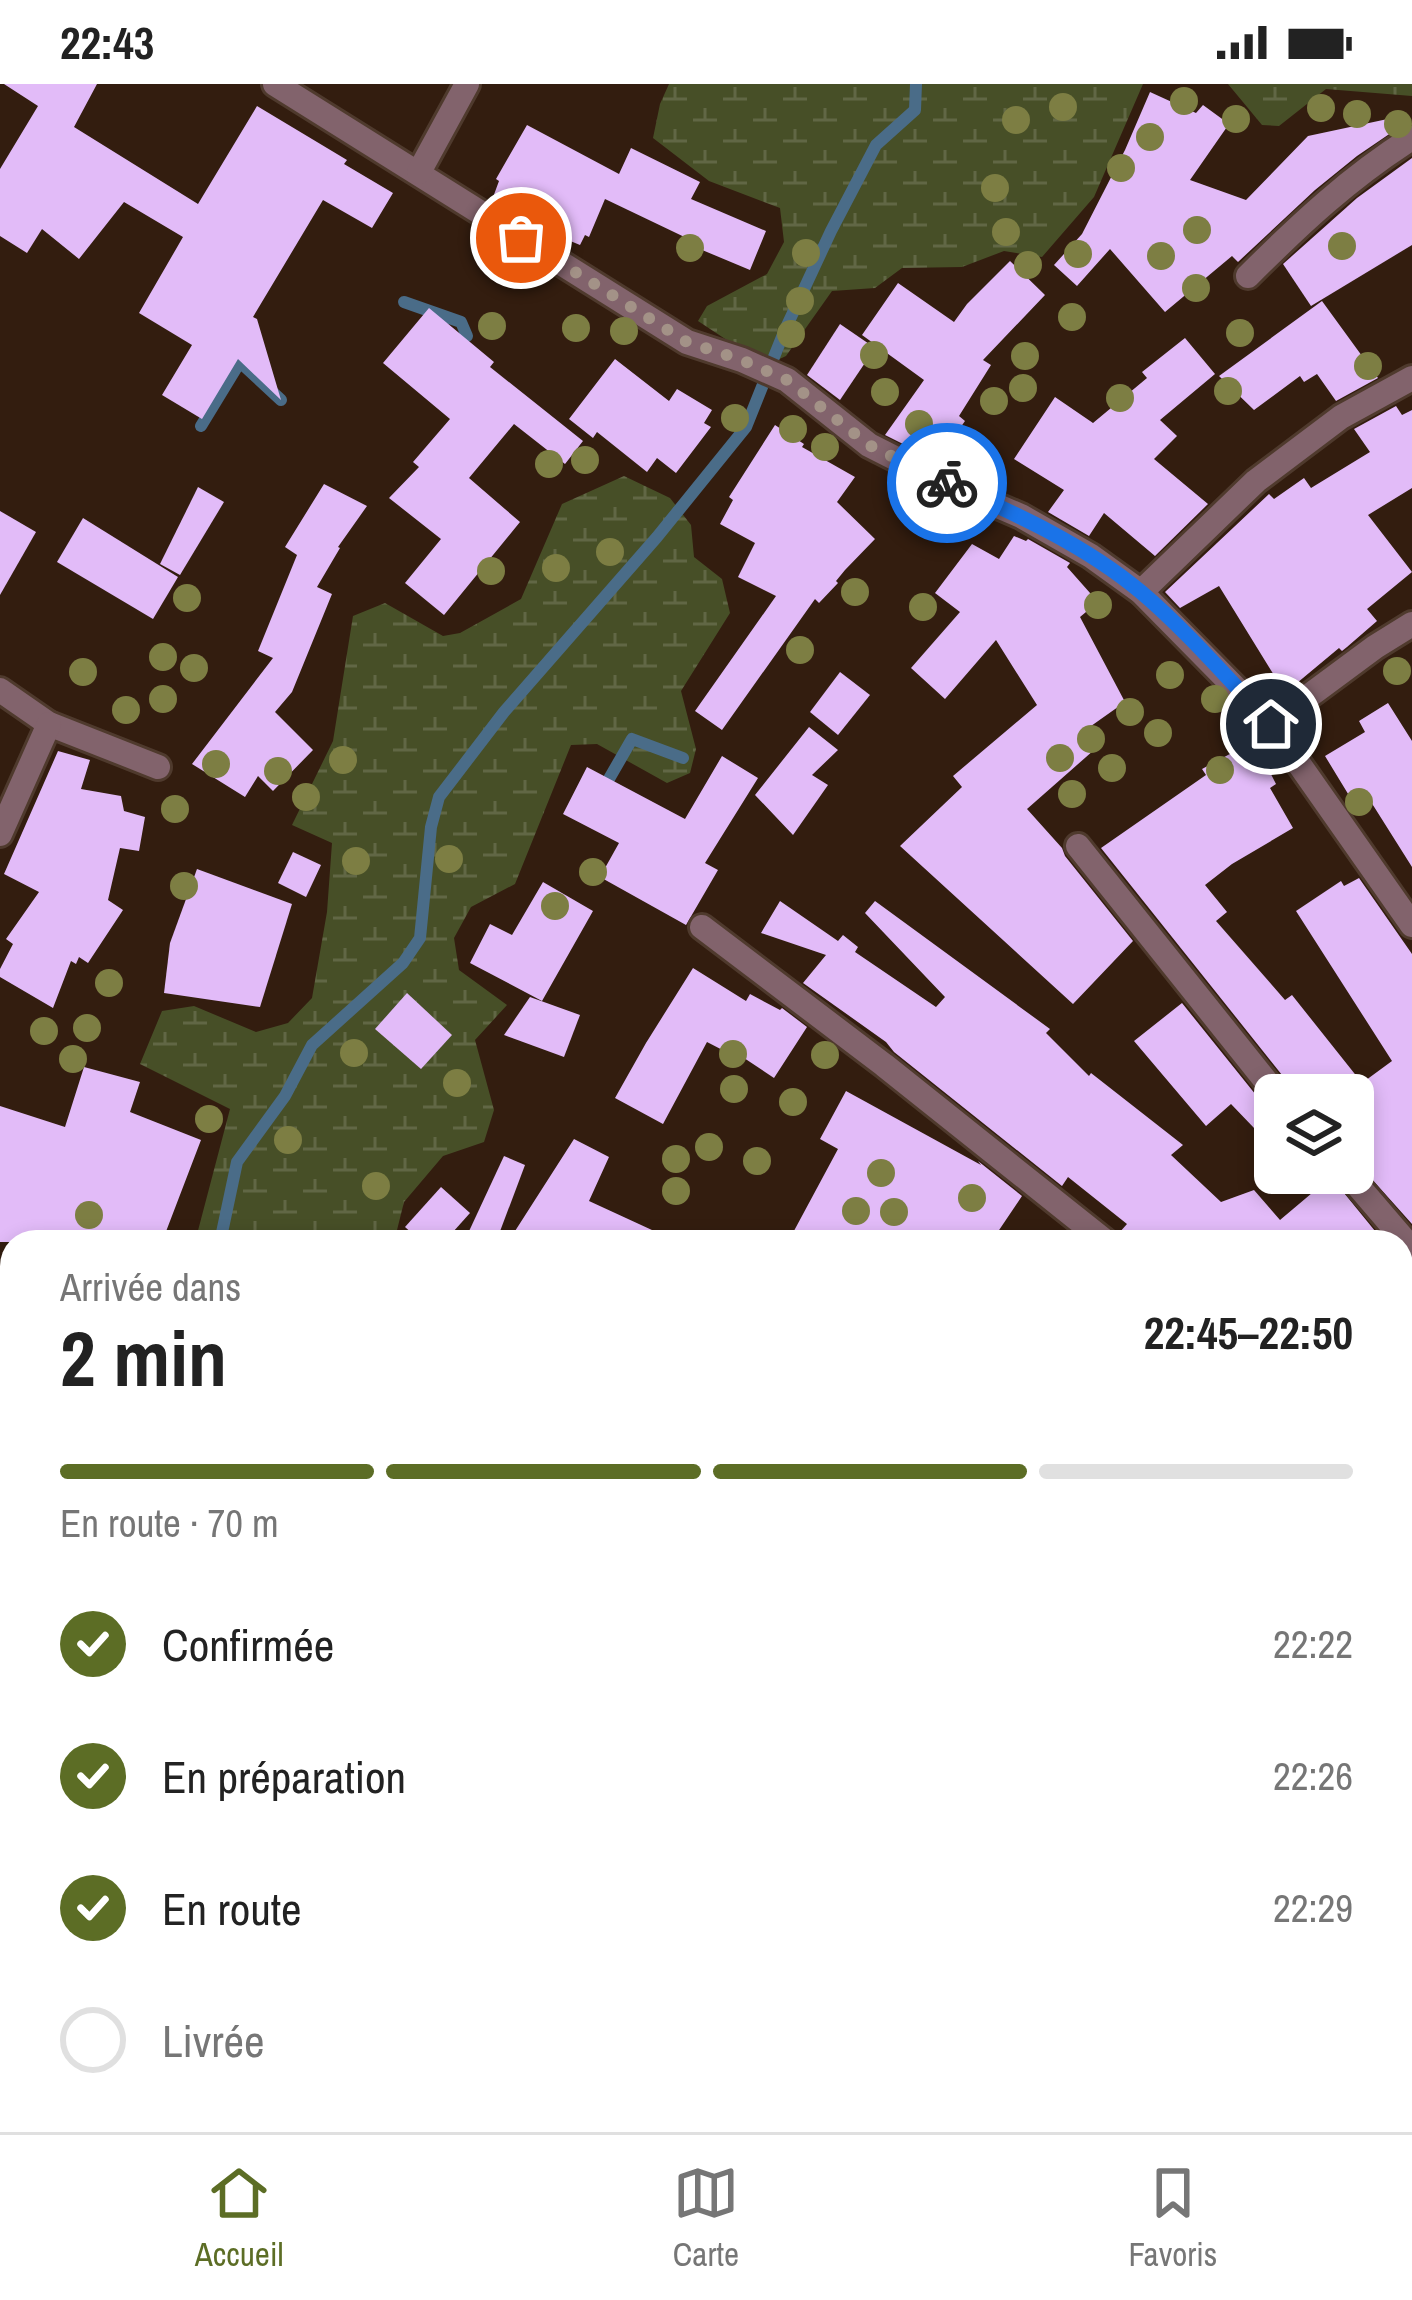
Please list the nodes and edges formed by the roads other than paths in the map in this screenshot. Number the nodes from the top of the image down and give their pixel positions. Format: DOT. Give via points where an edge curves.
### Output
graph roads {
  1 [pos="275,84"];
  2 [pos="467,84"];
  3 [pos="1412,139"];
  4 [pos="418,172"];
  5 [pos="1248,276"];
  6 [pos="1412,378"];
  7 [pos="1141,592"];
  8 [pos="1412,624"];
  9 [pos="0,690"];
  10 [pos="49,724"];
  11 [pos="1271,724"];
  12 [pos="158,767"];
  13 [pos="0,834"];
  14 [pos="1078,846"];
  15 [pos="1412,925"];
  16 [pos="702,927"];
  17 [pos="1260,1074"];
  18 [pos="1365,1194"];
  19 [pos="1091,1230"];
  20 [pos="1396,1230"];
  1 -- 4 [label="street"];
  2 -- 4 [label="street"];
  3 -- 5 [label="street" via="1316,208"];
  4 -- 7 [label="street" via="687,342 787,380 869,445 1021,516"];
  6 -- 7 [label="street" via="1341,417 1256,481"];
  7 -- 11 [label="street"];
  8 -- 11 [label="street"];
  9 -- 10 [label="street"];
  10 -- 12 [label="street"];
  10 -- 13 [label="street"];
  11 -- 15 [label="street"];
  14 -- 17 [label="street"];
  16 -- 19 [label="street"];
  18 -- 20 [label="street"];
}
